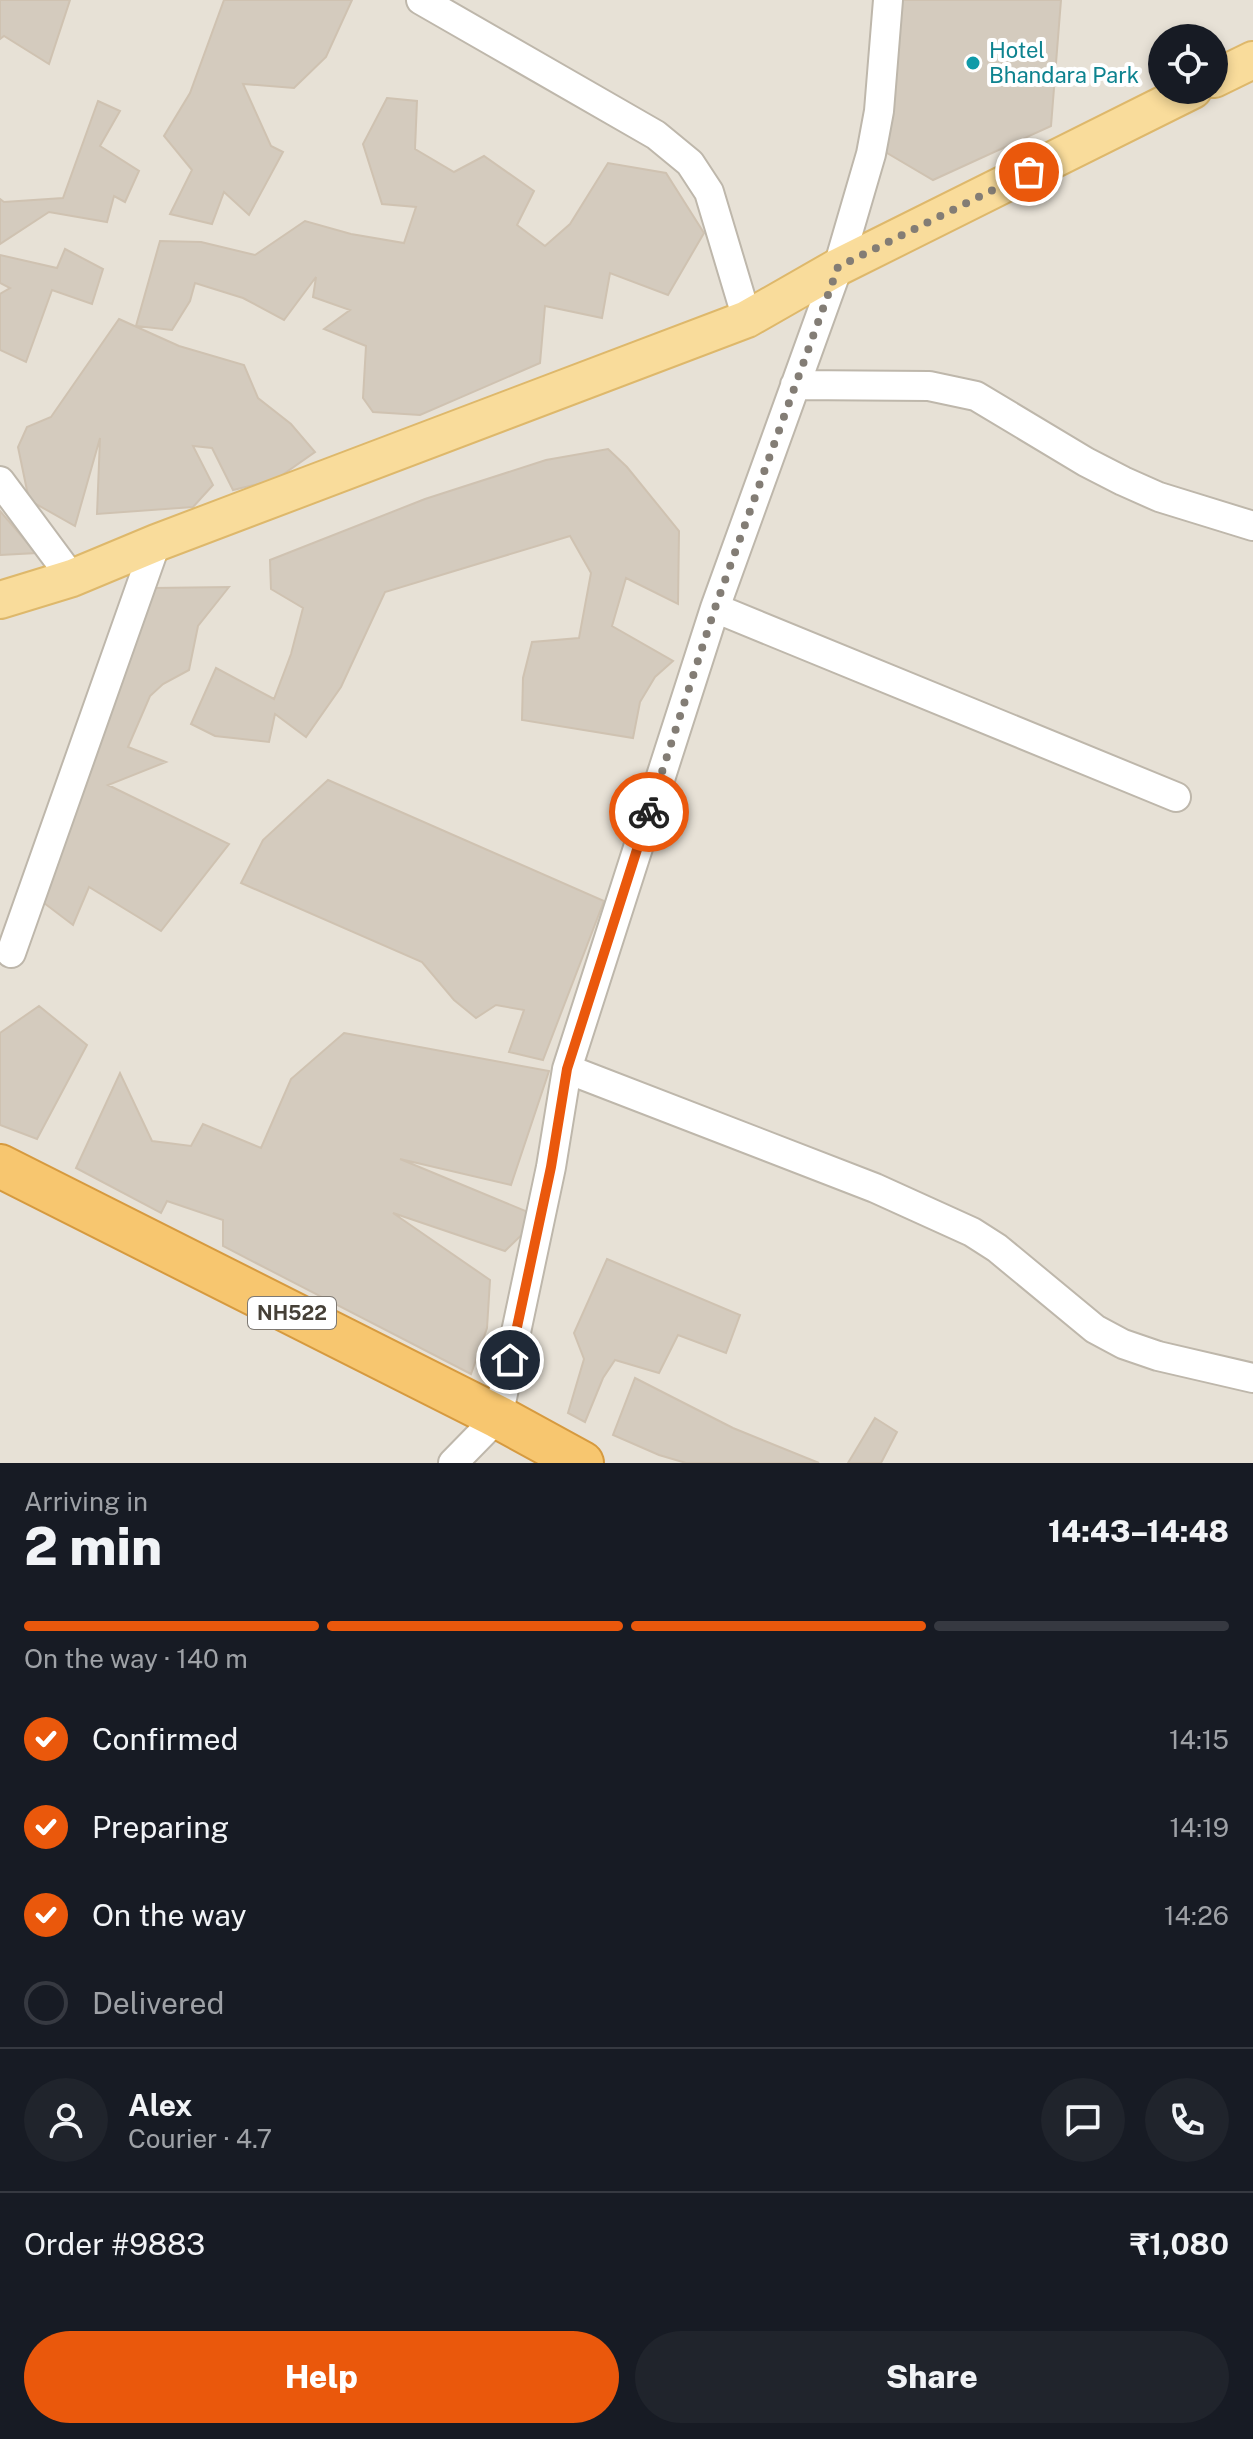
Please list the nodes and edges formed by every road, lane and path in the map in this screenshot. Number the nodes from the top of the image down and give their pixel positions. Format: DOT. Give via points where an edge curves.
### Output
graph roads {
  1 [pos="421,0"];
  2 [pos="888,0"];
  3 [pos="1253,60"];
  4 [pos="1228,72"];
  5 [pos="1165,104"];
  6 [pos="838,267"];
  7 [pos="747,319"];
  8 [pos="795,385"];
  9 [pos="0,481"];
  10 [pos="1253,526"];
  11 [pos="156,543"];
  12 [pos="72,578"];
  13 [pos="0,600"];
  14 [pos="715,608"];
  15 [pos="1176,797"];
  16 [pos="11,953"];
  17 [pos="567,1069"];
  18 [pos="0,1166"];
  19 [pos="1253,1378"];
  20 [pos="498,1417"];
  21 [pos="453,1463"];
  22 [pos="582,1463"];
  1 -- 7 [label="street" via="656,135 690,163 709,192"];
  2 -- 6 [label="street" via="871,154"];
  3 -- 4 [label="main road"];
  5 -- 6 [label="main road"];
  6 -- 7 [label="main road"];
  6 -- 8 [label="street"];
  7 -- 11 [label="main road"];
  8 -- 10 [label="street" via="929,386 976,396 1123,481"];
  8 -- 14 [label="street"];
  9 -- 12 [label="street"];
  11 -- 12 [label="main road"];
  11 -- 16 [label="street"];
  12 -- 13 [label="main road"];
  14 -- 15 [label="street"];
  14 -- 17 [label="street"];
  17 -- 19 [label="street" via="875,1188 972,1232 1095,1329 1123,1344"];
  17 -- 20 [label="street"];
  18 -- 20 [label="highway, NH522"];
  20 -- 21 [label="street"];
  20 -- 22 [label="highway, NH522"];
}
